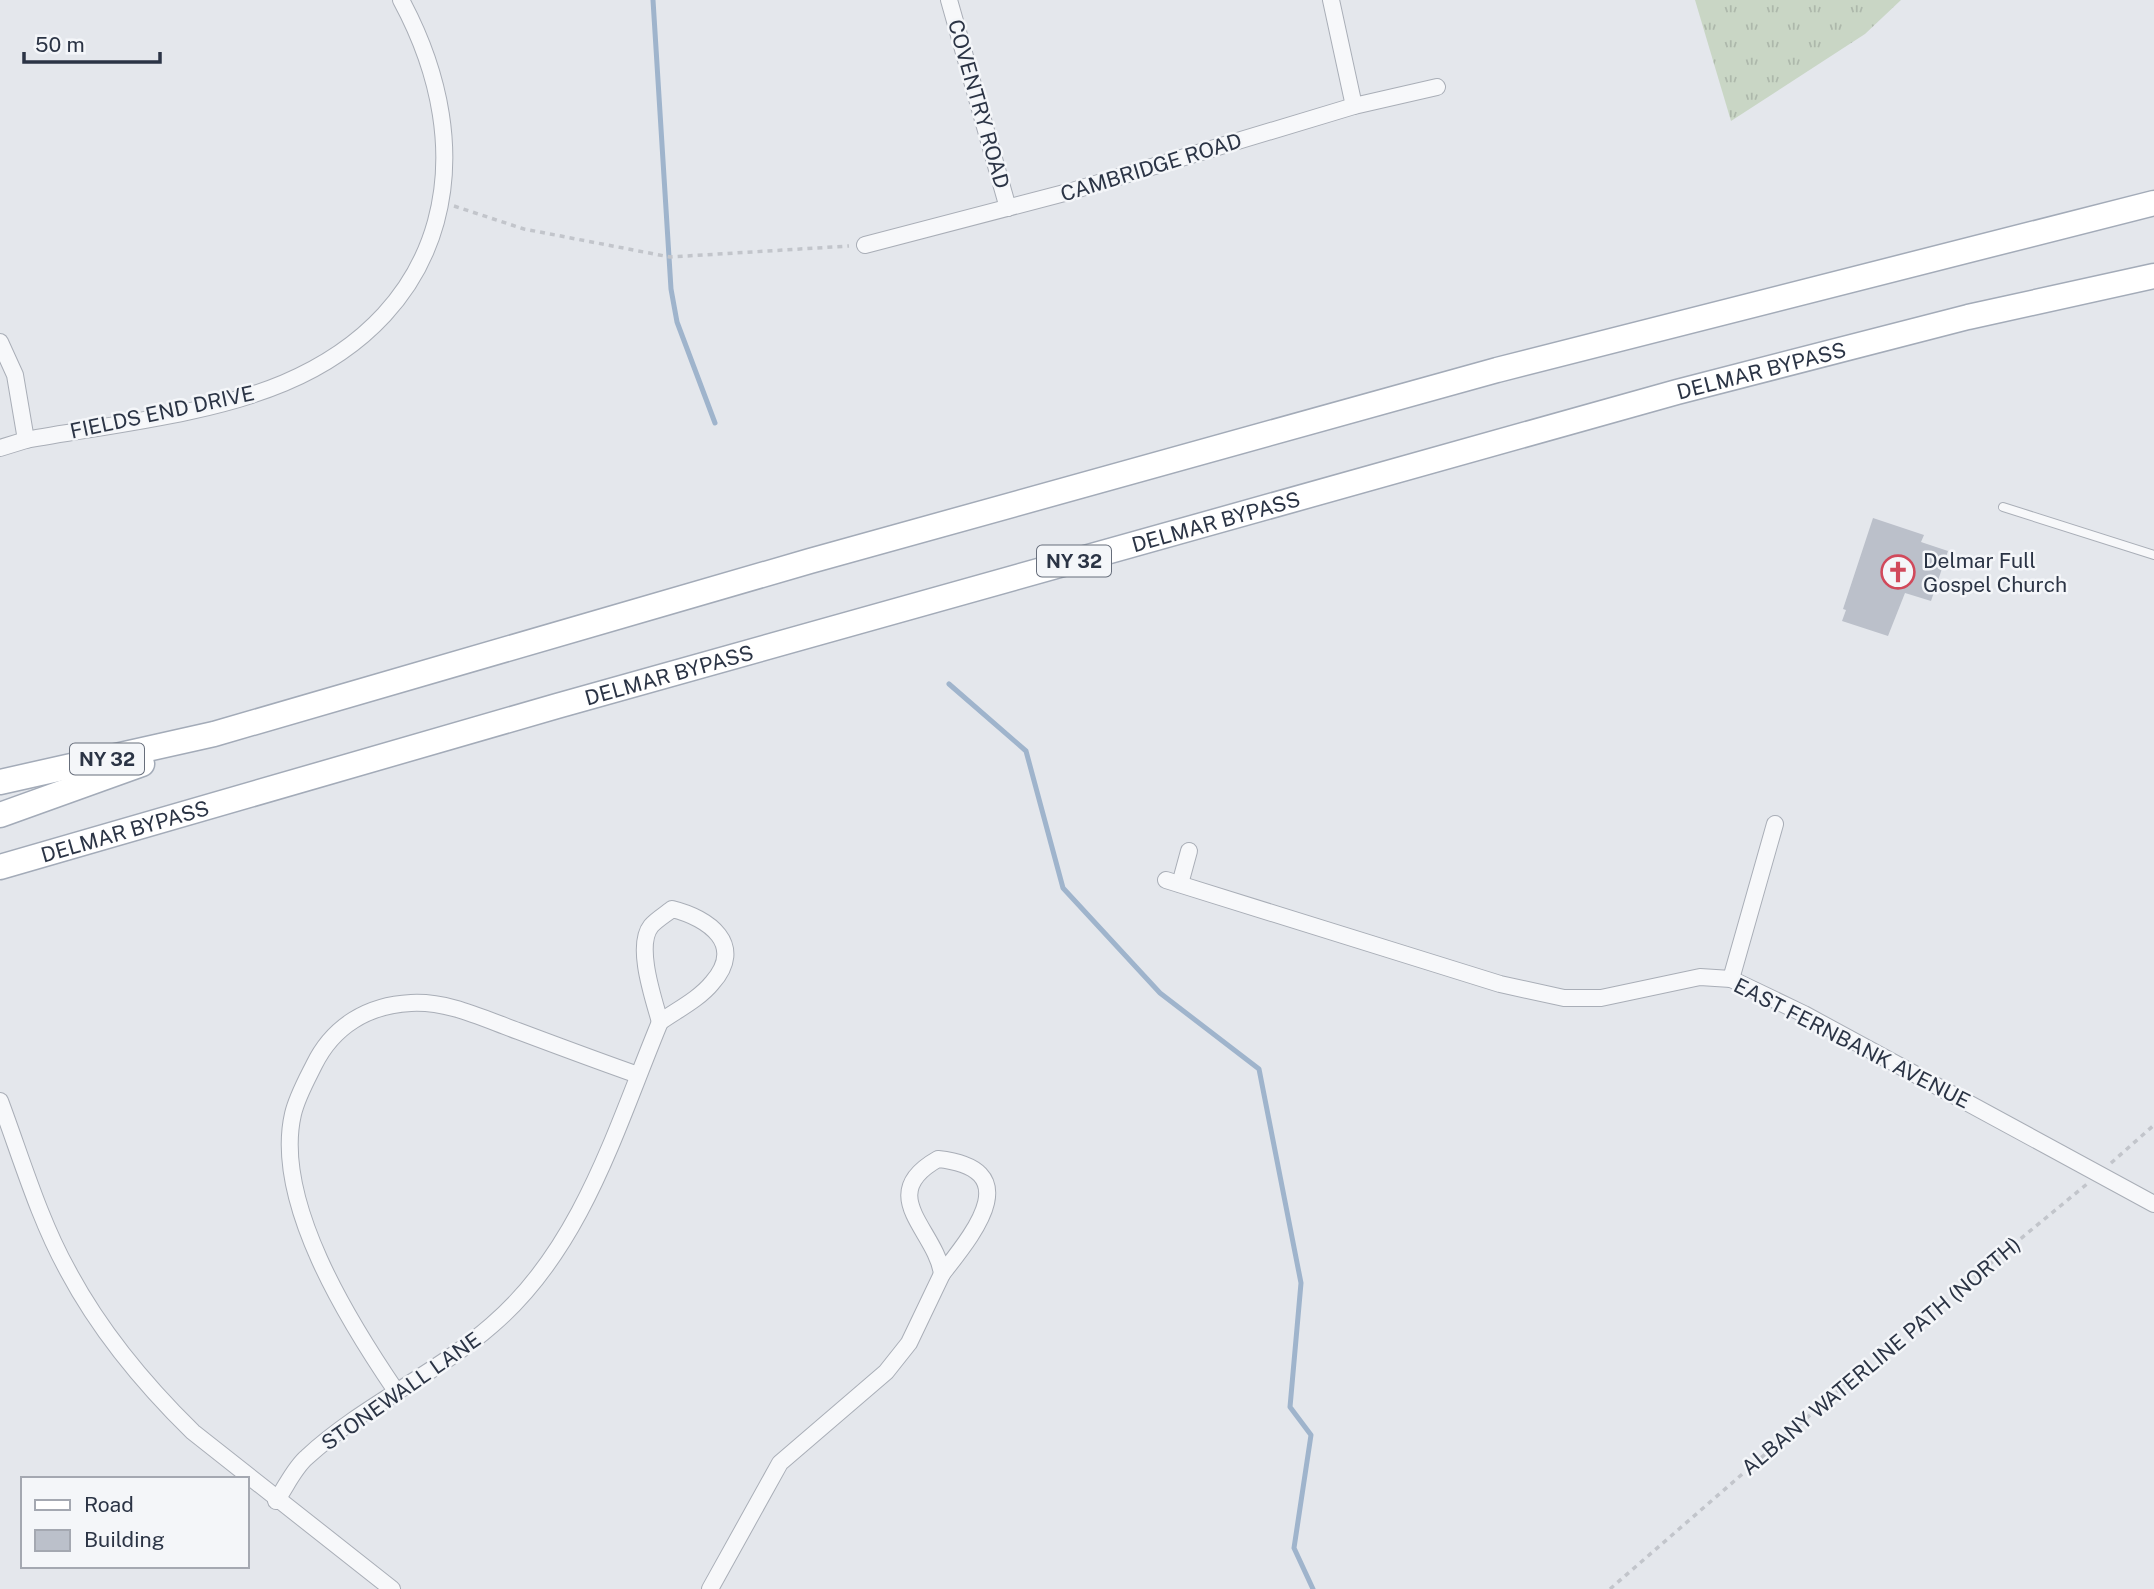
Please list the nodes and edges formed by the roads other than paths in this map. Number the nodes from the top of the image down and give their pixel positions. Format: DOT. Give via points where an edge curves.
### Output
graph roads {
  1 [pos="401,0"];
  2 [pos="949,0"];
  3 [pos="1331,0"];
  4 [pos="1437,87"];
  5 [pos="1354,106"];
  6 [pos="2154,202"];
  7 [pos="1008,208"];
  8 [pos="865,245"];
  9 [pos="2154,261"];
  10 [pos="2154,276"];
  11 [pos="2028,304"];
  12 [pos="0,342"];
  13 [pos="26,440"];
  14 [pos="0,448"];
  15 [pos="2003,507"];
  16 [pos="2154,555"];
  17 [pos="214,734"];
  18 [pos="0,782"];
  19 [pos="0,815"];
  20 [pos="1775,824"];
  21 [pos="1189,851"];
  22 [pos="0,867"];
  23 [pos="1731,979"];
  24 [pos="660,1023"];
  25 [pos="638,1075"];
  26 [pos="0,1101"];
  27 [pos="2154,1203"];
  28 [pos="942,1274"];
  29 [pos="397,1391"];
  30 [pos="248,1477"];
  31 [pos="248,1477"];
  32 [pos="276,1501"];
  33 [pos="392,1589"];
  34 [pos="710,1589"];
  1 -- 13 [label="street, FIELDS END DRIVE" via="436,80 445,131 440,202 426,250 396,304 346,349 284,383 192,410"];
  2 -- 7 [label="street, COVENTRY ROAD"];
  3 -- 5 [label="street"];
  4 -- 5 [label="street, CAMBRIDGE ROAD"];
  5 -- 7 [label="street, CAMBRIDGE ROAD"];
  6 -- 17 [label="main road, NY 32" via="1470,377"];
  7 -- 8 [label="street, CAMBRIDGE ROAD"];
  9 -- 11 [label="main road"];
  10 -- 11 [label="main road, DELMAR BYPASS / NY 32"];
  11 -- 22 [label="main road, DELMAR BYPASS / NY 32" via="1650,399"];
  12 -- 13 [label="street" via="15,374"];
  13 -- 14 [label="street, FIELDS END DRIVE"];
  15 -- 16 [label="lane"];
  17 -- 18 [label="main road, NY 32"];
  17 -- 19 [label="main road"];
  20 -- 23 [label="street"];
  21 -- 23 [label="street, EAST FERNBANK AVENUE" via="1173,882 1500,984 1564,998 1601,998 1700,977"];
  23 -- 27 [label="street, EAST FERNBANK AVENUE"];
  24 -- 24 [label="street" via="711,985 726,958 713,927 696,915 672,909 651,927 645,940"];
  24 -- 25 [label="street, STONEWALL LANE"];
  25 -- 29 [label="street, STONEWALL LANE" via="579,1216 549,1262 495,1323 447,1362"];
  25 -- 29 [label="street" via="447,1005 411,1003 363,1013 333,1034 293,1114 290,1142 296,1196 330,1285"];
  26 -- 31 [label="street" via="66,1270 105,1333 175,1415"];
  28 -- 28 [label="street" via="978,1228 989,1195 972,1167 938,1159 923,1167 911,1186 909,1208 935,1246"];
  28 -- 34 [label="street" via="909,1343 886,1373 779,1463"];
  29 -- 32 [label="street, STONEWALL LANE" via="305,1458"];
  30 -- 32 [label="street"];
  32 -- 33 [label="street"];
}
